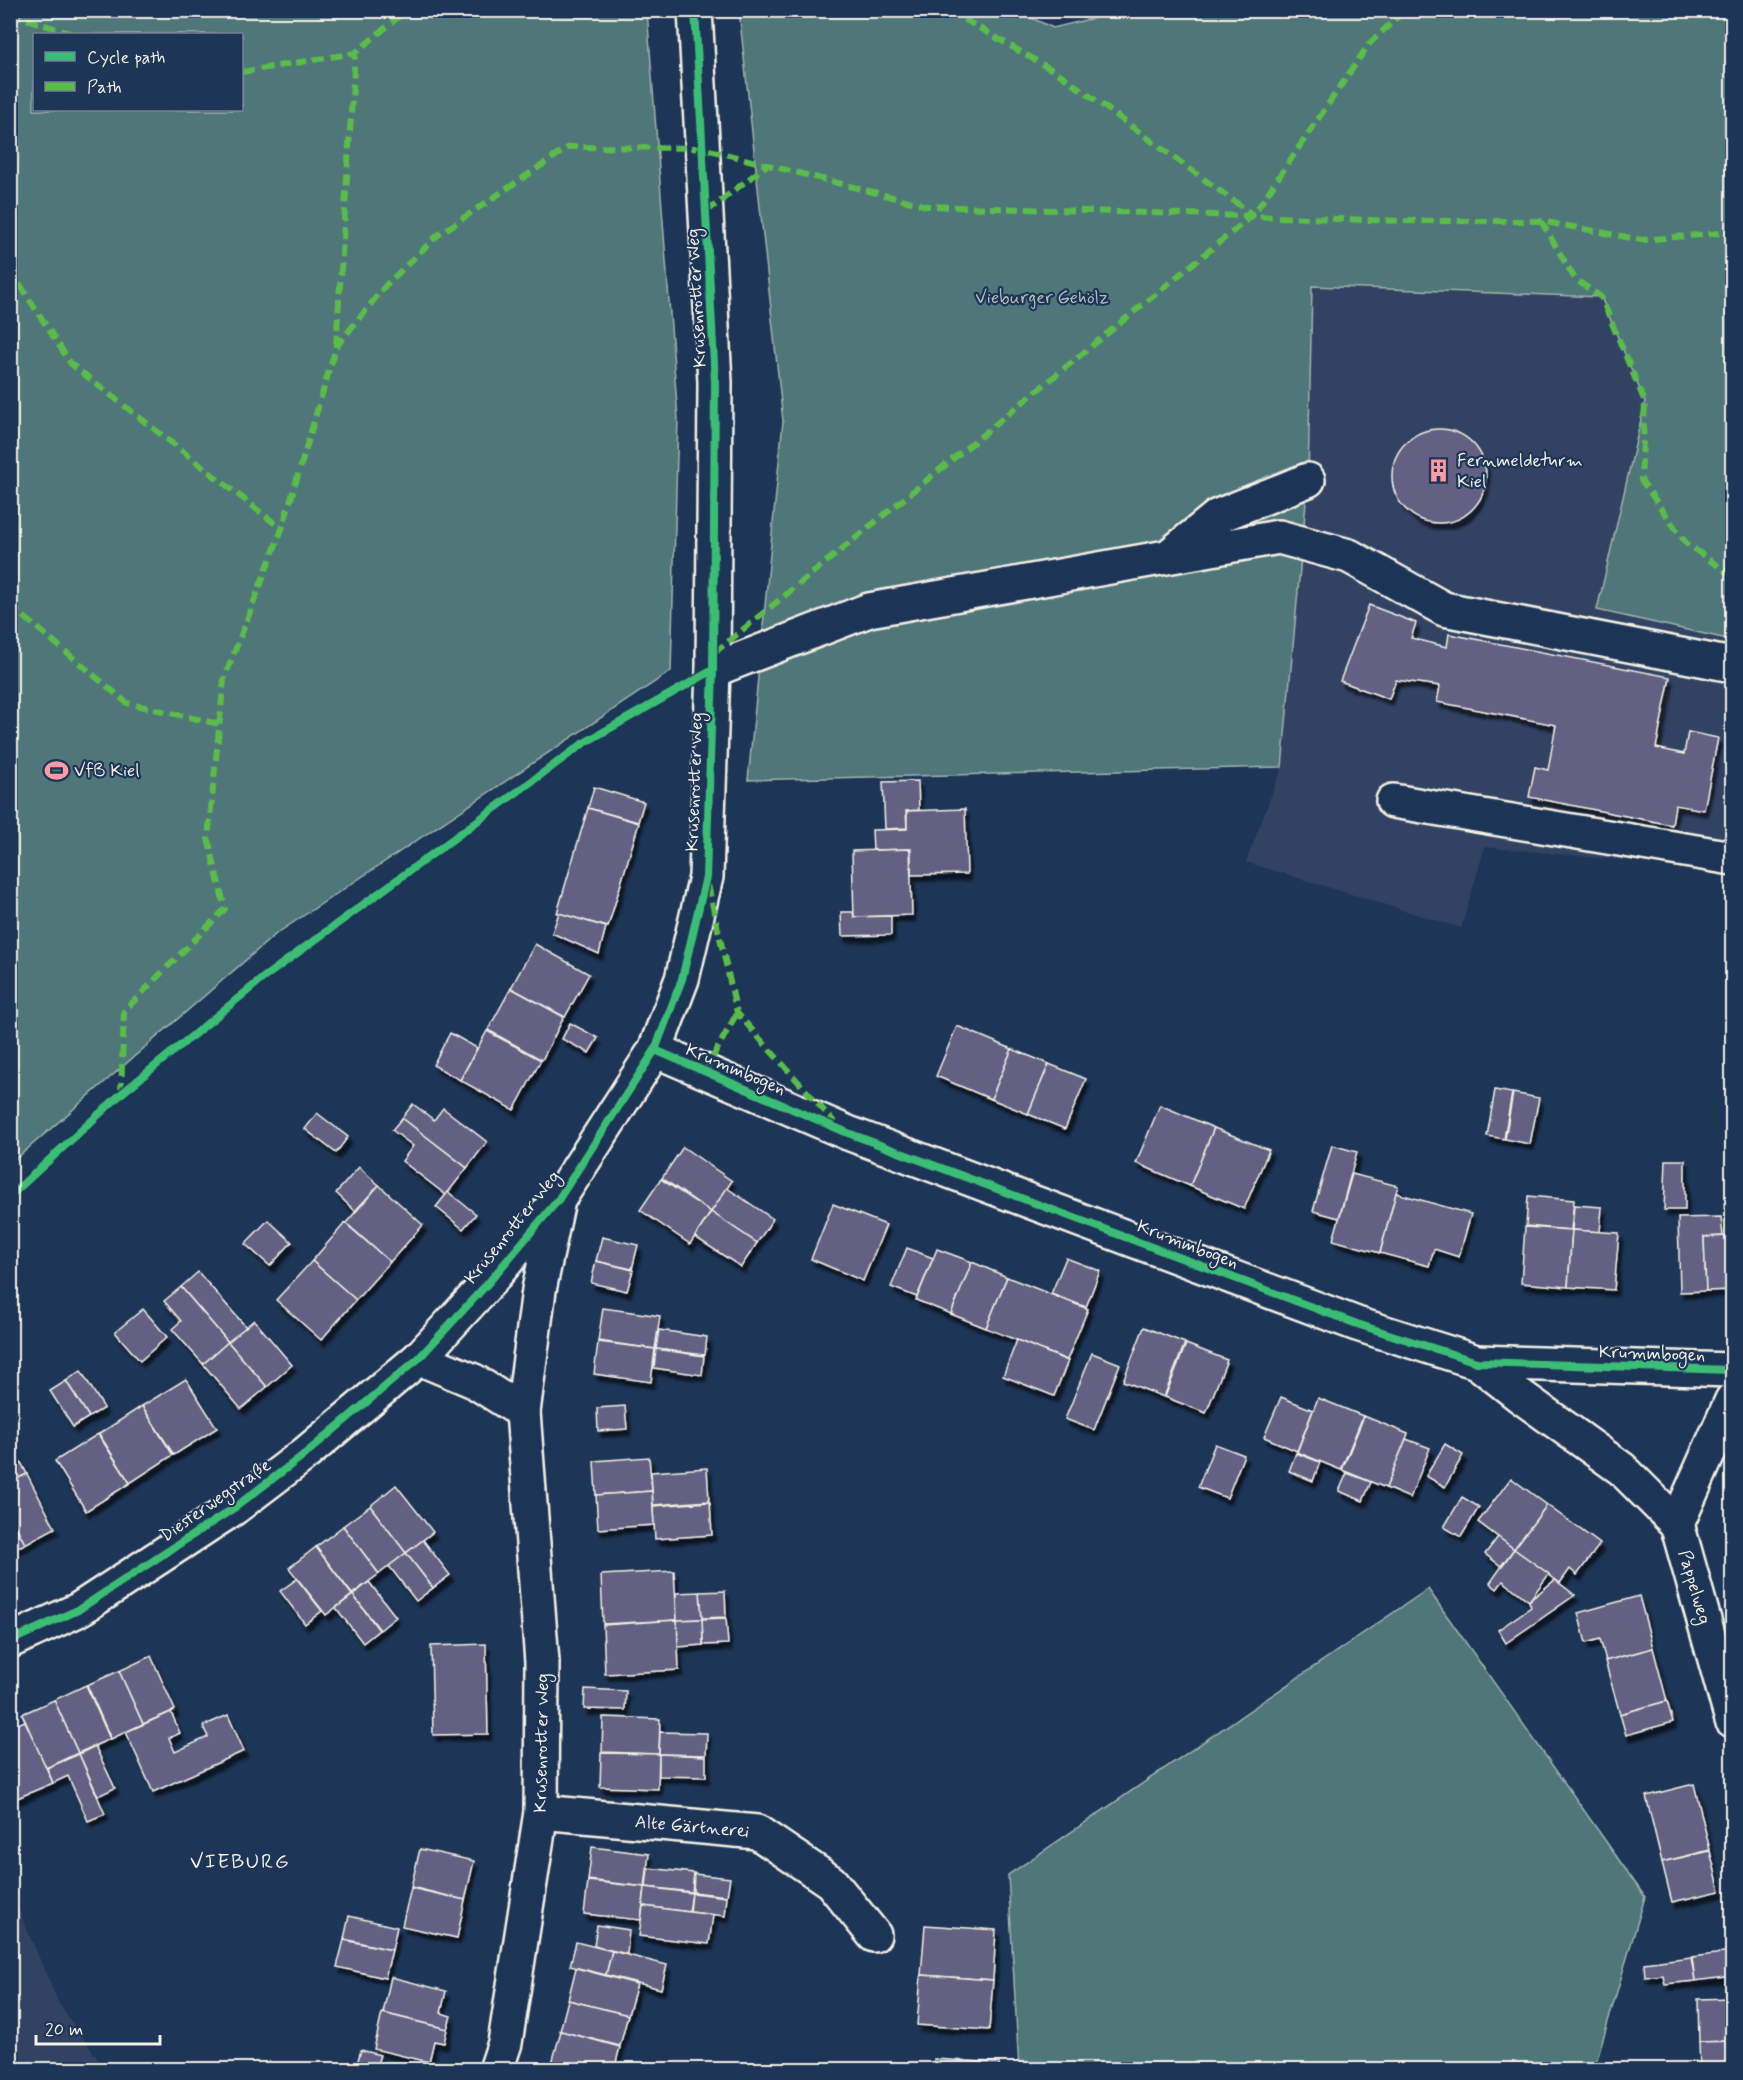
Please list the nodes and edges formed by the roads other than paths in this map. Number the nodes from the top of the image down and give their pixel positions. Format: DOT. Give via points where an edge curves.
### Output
graph roads {
  1 [pos="695,10"];
  2 [pos="1308,480"];
  3 [pos="1169,556"];
  4 [pos="714,661"];
  5 [pos="1732,665"];
  6 [pos="1393,801"];
  7 [pos="1732,858"];
  8 [pos="655,1050"];
  9 [pos="558,1200"];
  10 [pos="419,1358"];
  11 [pos="1477,1362"];
  12 [pos="1732,1370"];
  13 [pos="1732,1400"];
  14 [pos="523,1412"];
  15 [pos="1677,1524"];
  16 [pos="10,1641"];
  17 [pos="1732,1720"];
  18 [pos="541,1812"];
  19 [pos="874,1935"];
  20 [pos="496,2070"];
  1 -- 4 [label="street, Krusenrotter Weg" via="715,382"];
  2 -- 3 [label="street" via="1218,516"];
  3 -- 4 [label="street" via="869,610"];
  3 -- 5 [label="street" via="1279,537 1349,556 1444,609"];
  4 -- 8 [label="street, Krusenrotter Weg" via="706,877 682,979"];
  6 -- 7 [label="street"];
  8 -- 9 [label="street, Krusenrotter Weg"];
  8 -- 11 [label="street, Krummbogen" via="848,1133 1357,1324"];
  9 -- 10 [label="street, Krusenrotter Weg"];
  9 -- 14 [label="street, Krusenrotter Weg" via="538,1290"];
  10 -- 14 [label="street" via="474,1381"];
  10 -- 16 [label="street, Diesterwegstraße" via="234,1508 78,1610"];
  11 -- 12 [label="street, Krummbogen"];
  11 -- 15 [label="street, Krummbogen" via="1622,1469"];
  13 -- 15 [label="street"];
  14 -- 18 [label="street, Krusenrotter Weg" via="542,1662"];
  15 -- 17 [label="street, Pappelweg"];
  18 -- 19 [label="street, Alte Gärtnerei" via="757,1832 831,1882"];
  18 -- 20 [label="street, Krusenrotter Weg" via="505,2043"];
}
